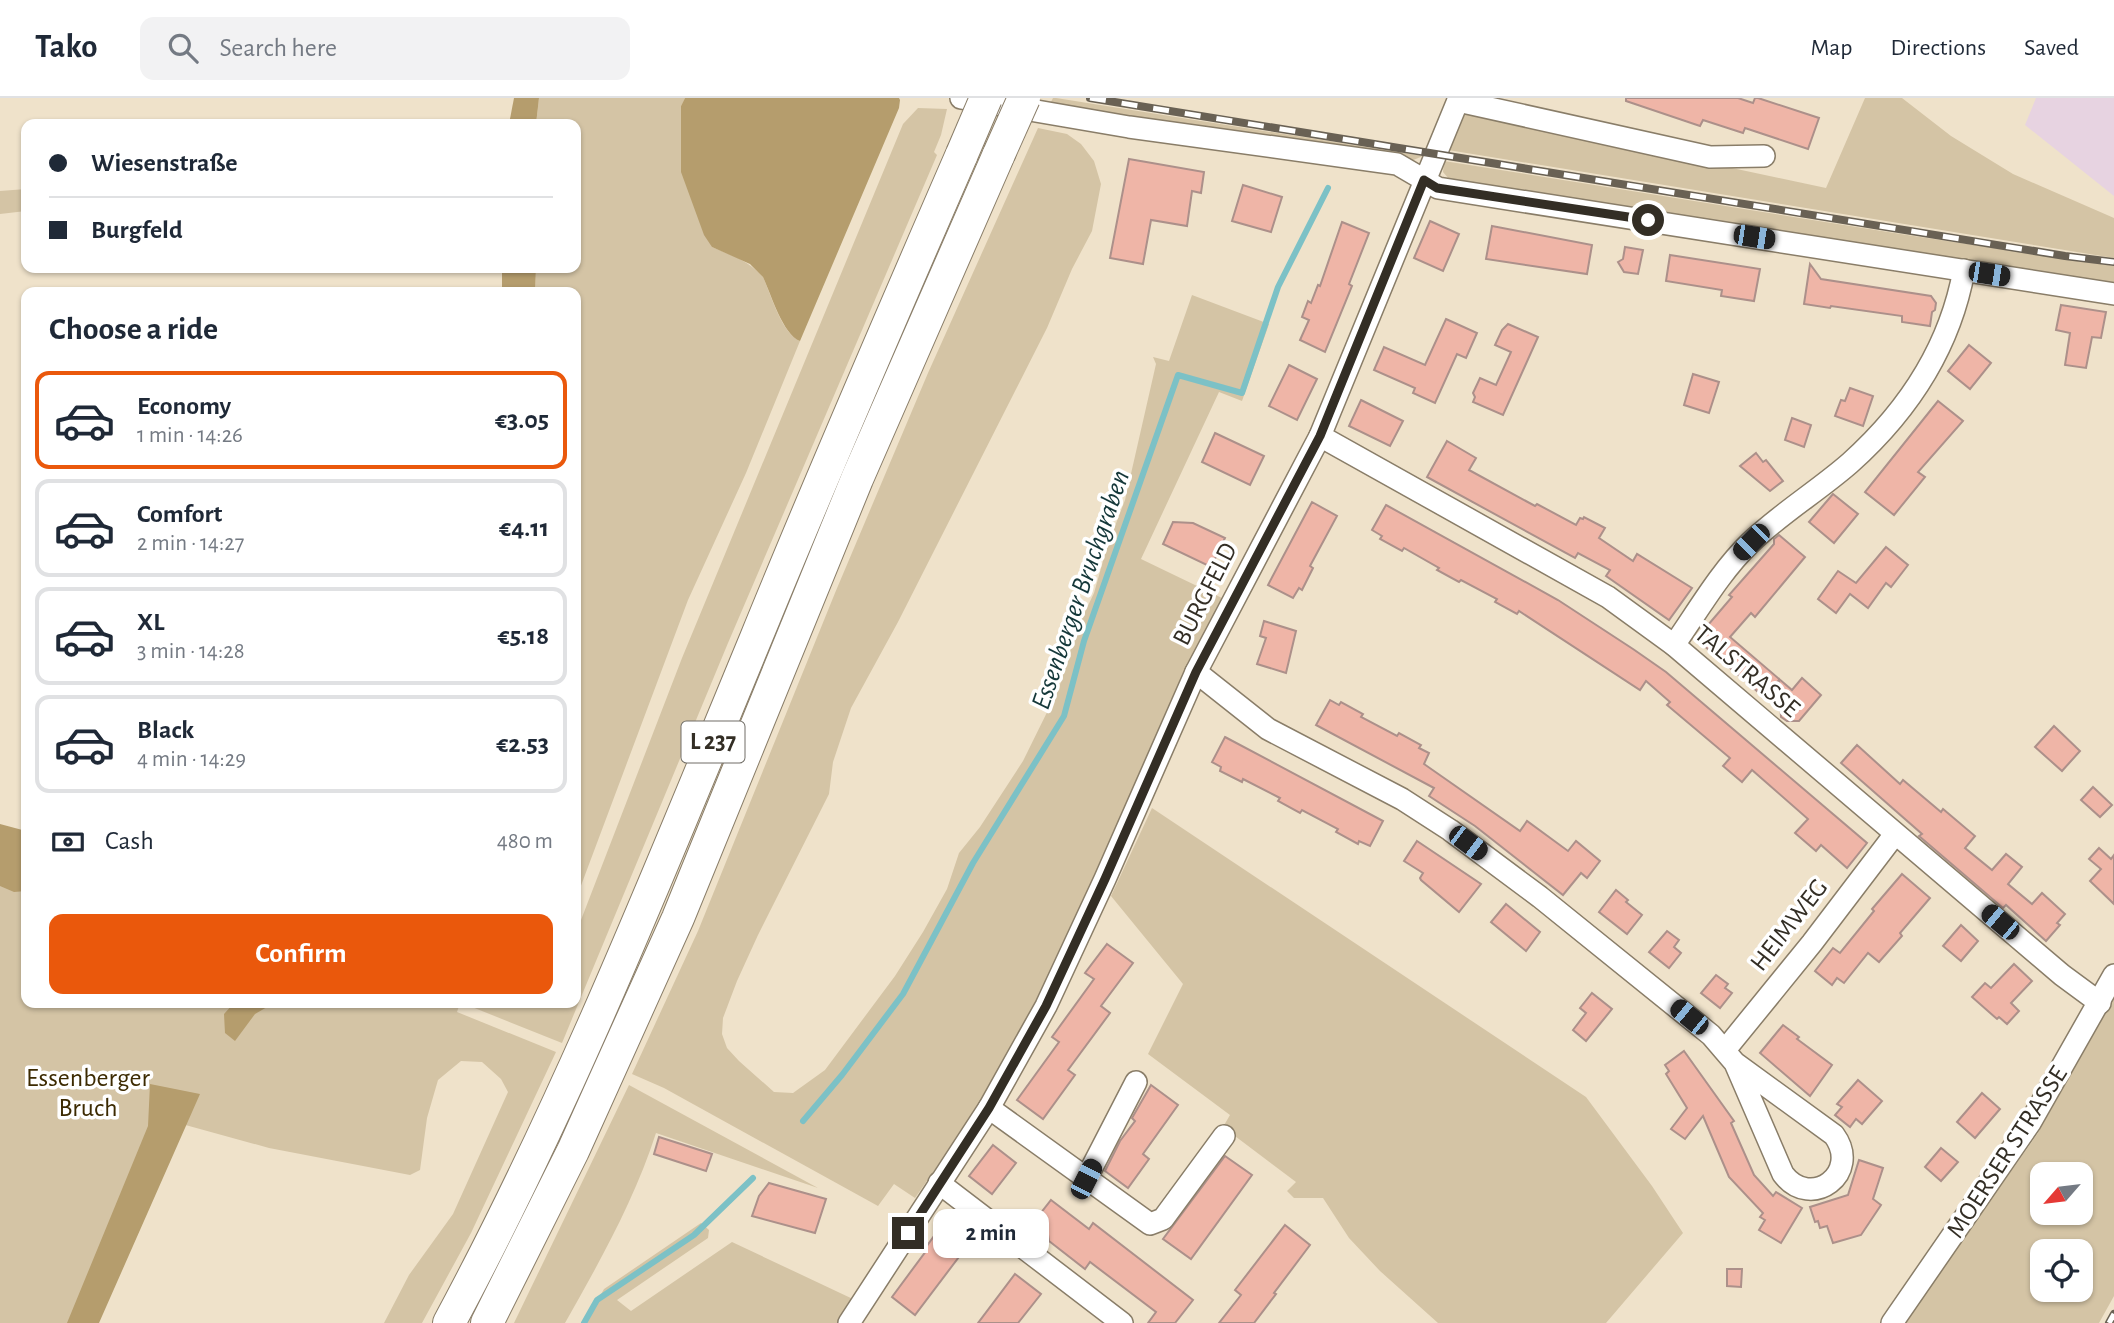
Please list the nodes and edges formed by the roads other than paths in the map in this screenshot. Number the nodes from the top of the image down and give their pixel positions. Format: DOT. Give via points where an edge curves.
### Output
graph roads {
  1 [pos="961,98"];
  2 [pos="986,98"];
  3 [pos="1024,98"];
  4 [pos="1458,99"];
  5 [pos="1764,156"];
  6 [pos="1424,180"];
  7 [pos="1964,270"];
  8 [pos="2114,294"];
  9 [pos="1320,436"];
  10 [pos="1674,645"];
  11 [pos="1196,672"];
  12 [pos="1895,834"];
  13 [pos="2114,975"];
  14 [pos="2100,1003"];
  15 [pos="1730,1057"];
  16 [pos="1136,1082"];
  17 [pos="989,1108"];
  18 [pos="1224,1136"];
  19 [pos="1086,1179"];
  20 [pos="939,1182"];
  21 [pos="449,1323"];
  22 [pos="487,1323"];
  23 [pos="849,1323"];
  24 [pos="1122,1323"];
  25 [pos="1892,1323"];
  1 -- 6 [label="street" via="1129,127 1397,164"];
  2 -- 21 [label="highway, L 237, bridge" via="590,1034"];
  3 -- 22 [label="highway, L 237, bridge" via="858,479 673,930 573,1151"];
  4 -- 5 [label="street, BURGFELD" via="1710,157"];
  4 -- 6 [label="street, BURGFELD"];
  6 -- 7 [label="street" via="1437,188"];
  6 -- 9 [label="street, BURGFELD"];
  7 -- 8 [label="street"];
  7 -- 10 [label="street" via="1959,300 1944,337 1906,405 1849,464 1780,516 1736,557"];
  9 -- 10 [label="street, TALSTRASSE" via="1608,597"];
  9 -- 11 [label="street, BURGFELD"];
  10 -- 12 [label="street, TALSTRASSE"];
  11 -- 15 [label="street" via="1268,729 1402,799 1450,830 1711,1035"];
  11 -- 17 [label="street, BURGFELD" via="1046,1006"];
  12 -- 14 [label="street, TALSTRASSE"];
  12 -- 15 [label="street, HEIMWEG"];
  13 -- 14 [label="street, MOERSER STRASSE"];
  14 -- 25 [label="street, MOERSER STRASSE" via="2030,1123"];
  15 -- 15 [label="street" via="1787,1178 1808,1189 1833,1181 1843,1157 1834,1135"];
  16 -- 19 [label="street"];
  17 -- 19 [label="street"];
  17 -- 20 [label="street, BURGFELD"];
  18 -- 19 [label="street" via="1163,1219 1150,1224"];
  20 -- 23 [label="street, BURGFELD"];
  20 -- 24 [label="street"];
}
